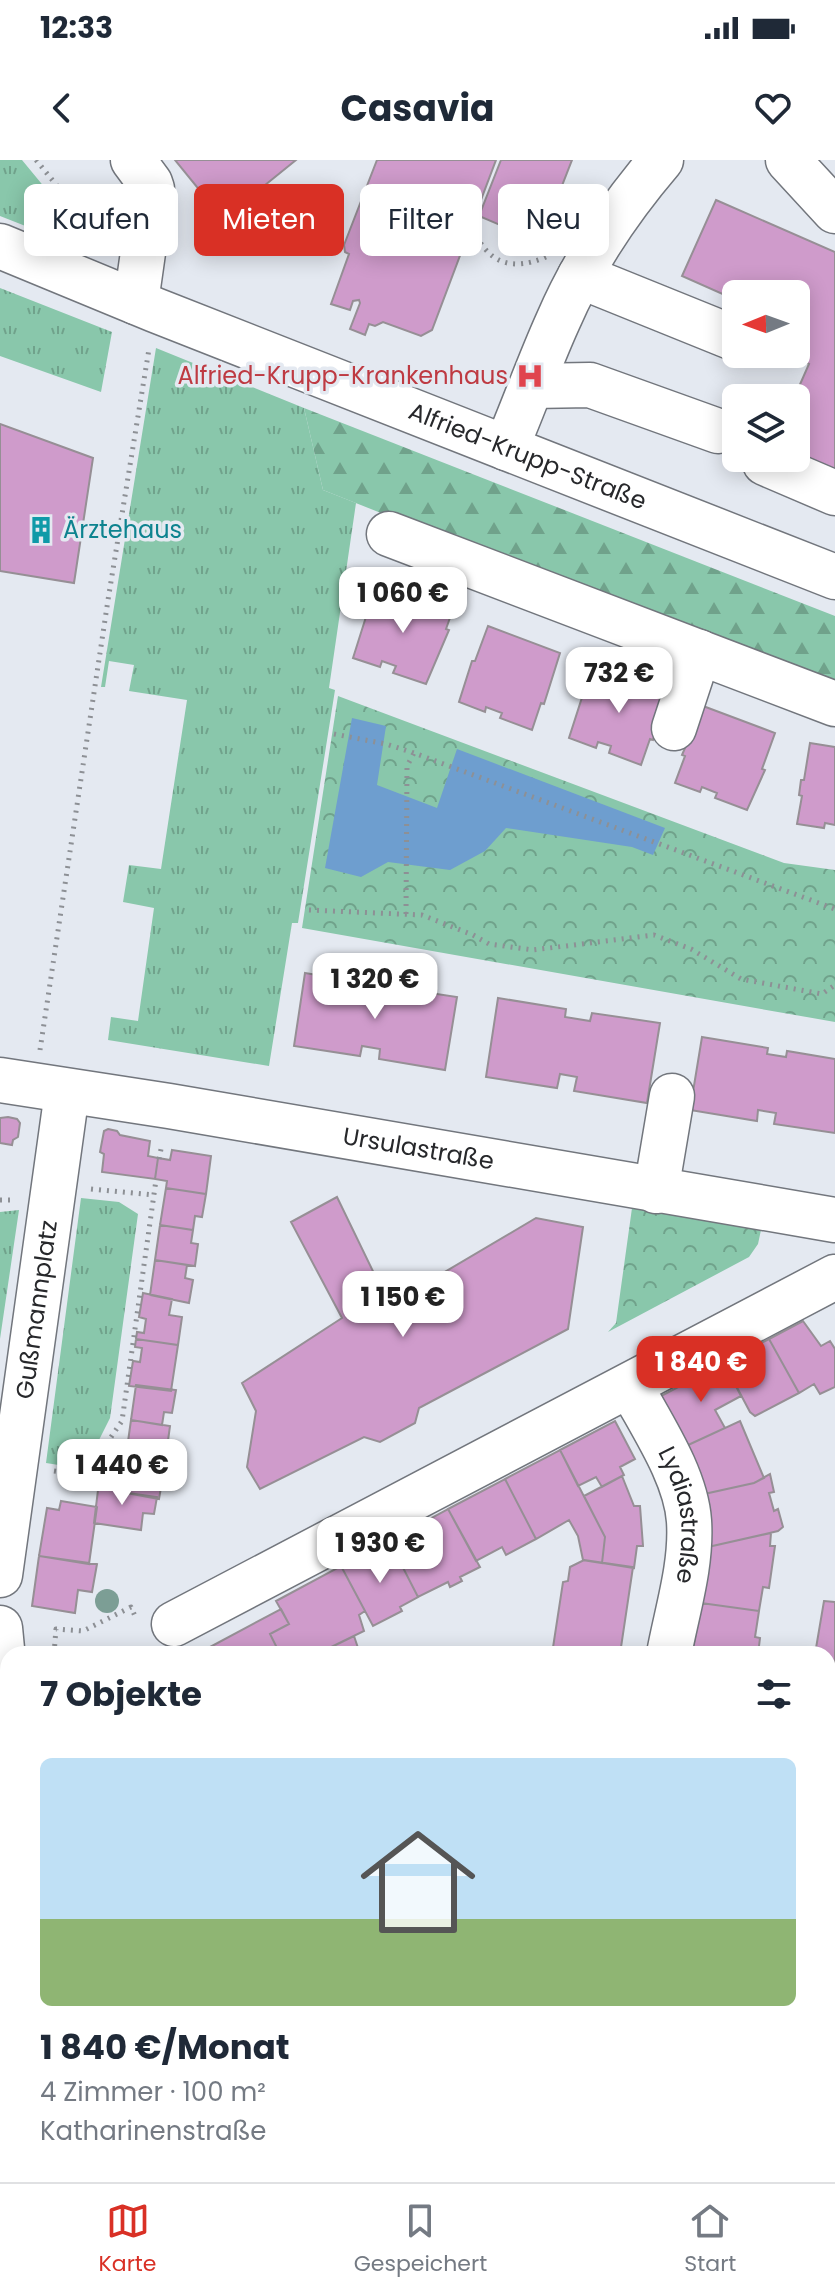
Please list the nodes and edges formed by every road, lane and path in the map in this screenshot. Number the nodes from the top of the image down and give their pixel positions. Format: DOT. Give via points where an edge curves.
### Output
graph roads {
  1 [pos="36,160"];
  2 [pos="133,160"];
  3 [pos="661,160"];
  4 [pos="788,160"];
  5 [pos="56,184"];
  6 [pos="835,211"];
  7 [pos="0,246"];
  8 [pos="482,249"];
  9 [pos="566,265"];
  10 [pos="146,306"];
  11 [pos="722,333"];
  12 [pos="532,386"];
  13 [pos="718,431"];
  14 [pos="506,448"];
  15 [pos="786,472"];
  16 [pos="835,493"];
  17 [pos="389,534"];
  18 [pos="835,577"];
  19 [pos="699,652"];
  20 [pos="835,704"];
  21 [pos="674,728"];
  22 [pos="334,734"];
  23 [pos="414,753"];
  24 [pos="835,909"];
  25 [pos="309,910"];
  26 [pos="406,914"];
  27 [pos="835,985"];
  28 [pos="34,1086"];
  29 [pos="672,1096"];
  30 [pos="156,1180"];
  31 [pos="80,1188"];
  32 [pos="656,1191"];
  33 [pos="154,1195"];
  34 [pos="835,1220"];
  35 [pos="835,1277"];
  36 [pos="631,1387"];
  37 [pos="14,1466"];
  38 [pos="0,1575"];
  39 [pos="156,1621"];
  40 [pos="55,1646"];
  41 [pos="670,1646"];
  1 -- 5 [label="path"];
  2 -- 10 [label="street" via="152,189"];
  3 -- 9 [label="street" via="611,225"];
  4 -- 6 [label="street"];
  7 -- 10 [label="street, Alfried-Krupp-Straße"];
  8 -- 9 [label="path" via="515,265"];
  9 -- 11 [label="street"];
  9 -- 12 [label="street" via="558,321"];
  10 -- 14 [label="street, Alfried-Krupp-Straße"];
  10 -- 28 [label="path" via="108,600"];
  12 -- 13 [label="street" via="590,385"];
  12 -- 14 [label="street"];
  14 -- 18 [label="street, Alfried-Krupp-Straße"];
  15 -- 16 [label="street"];
  17 -- 19 [label="street"];
  19 -- 20 [label="street"];
  19 -- 21 [label="street"];
  22 -- 23 [label="path"];
  23 -- 24 [label="path"];
  23 -- 26 [label="path" via="406,786"];
  25 -- 26 [label="path"];
  26 -- 27 [label="path" via="422,915 489,944 533,950 654,935 691,949 741,979 822,994"];
  28 -- 32 [label="street, Ursulastraße"];
  28 -- 37 [label="street, Gußmannplatz"];
  29 -- 32 [label="street"];
  30 -- 33 [label="path"];
  31 -- 33 [label="path"];
  32 -- 34 [label="street, Ursulastraße"];
  33 -- 37 [label="path" via="122,1421 98,1456 78,1470"];
  35 -- 36 [label="street"];
  36 -- 39 [label="street"];
  36 -- 41 [label="street, Lydiastraße" via="680,1481 689,1519"];
  37 -- 38 [label="street, Gußmannplatz"];
  39 -- 40 [label="path" via="131,1607 83,1631 56,1629"];
}
